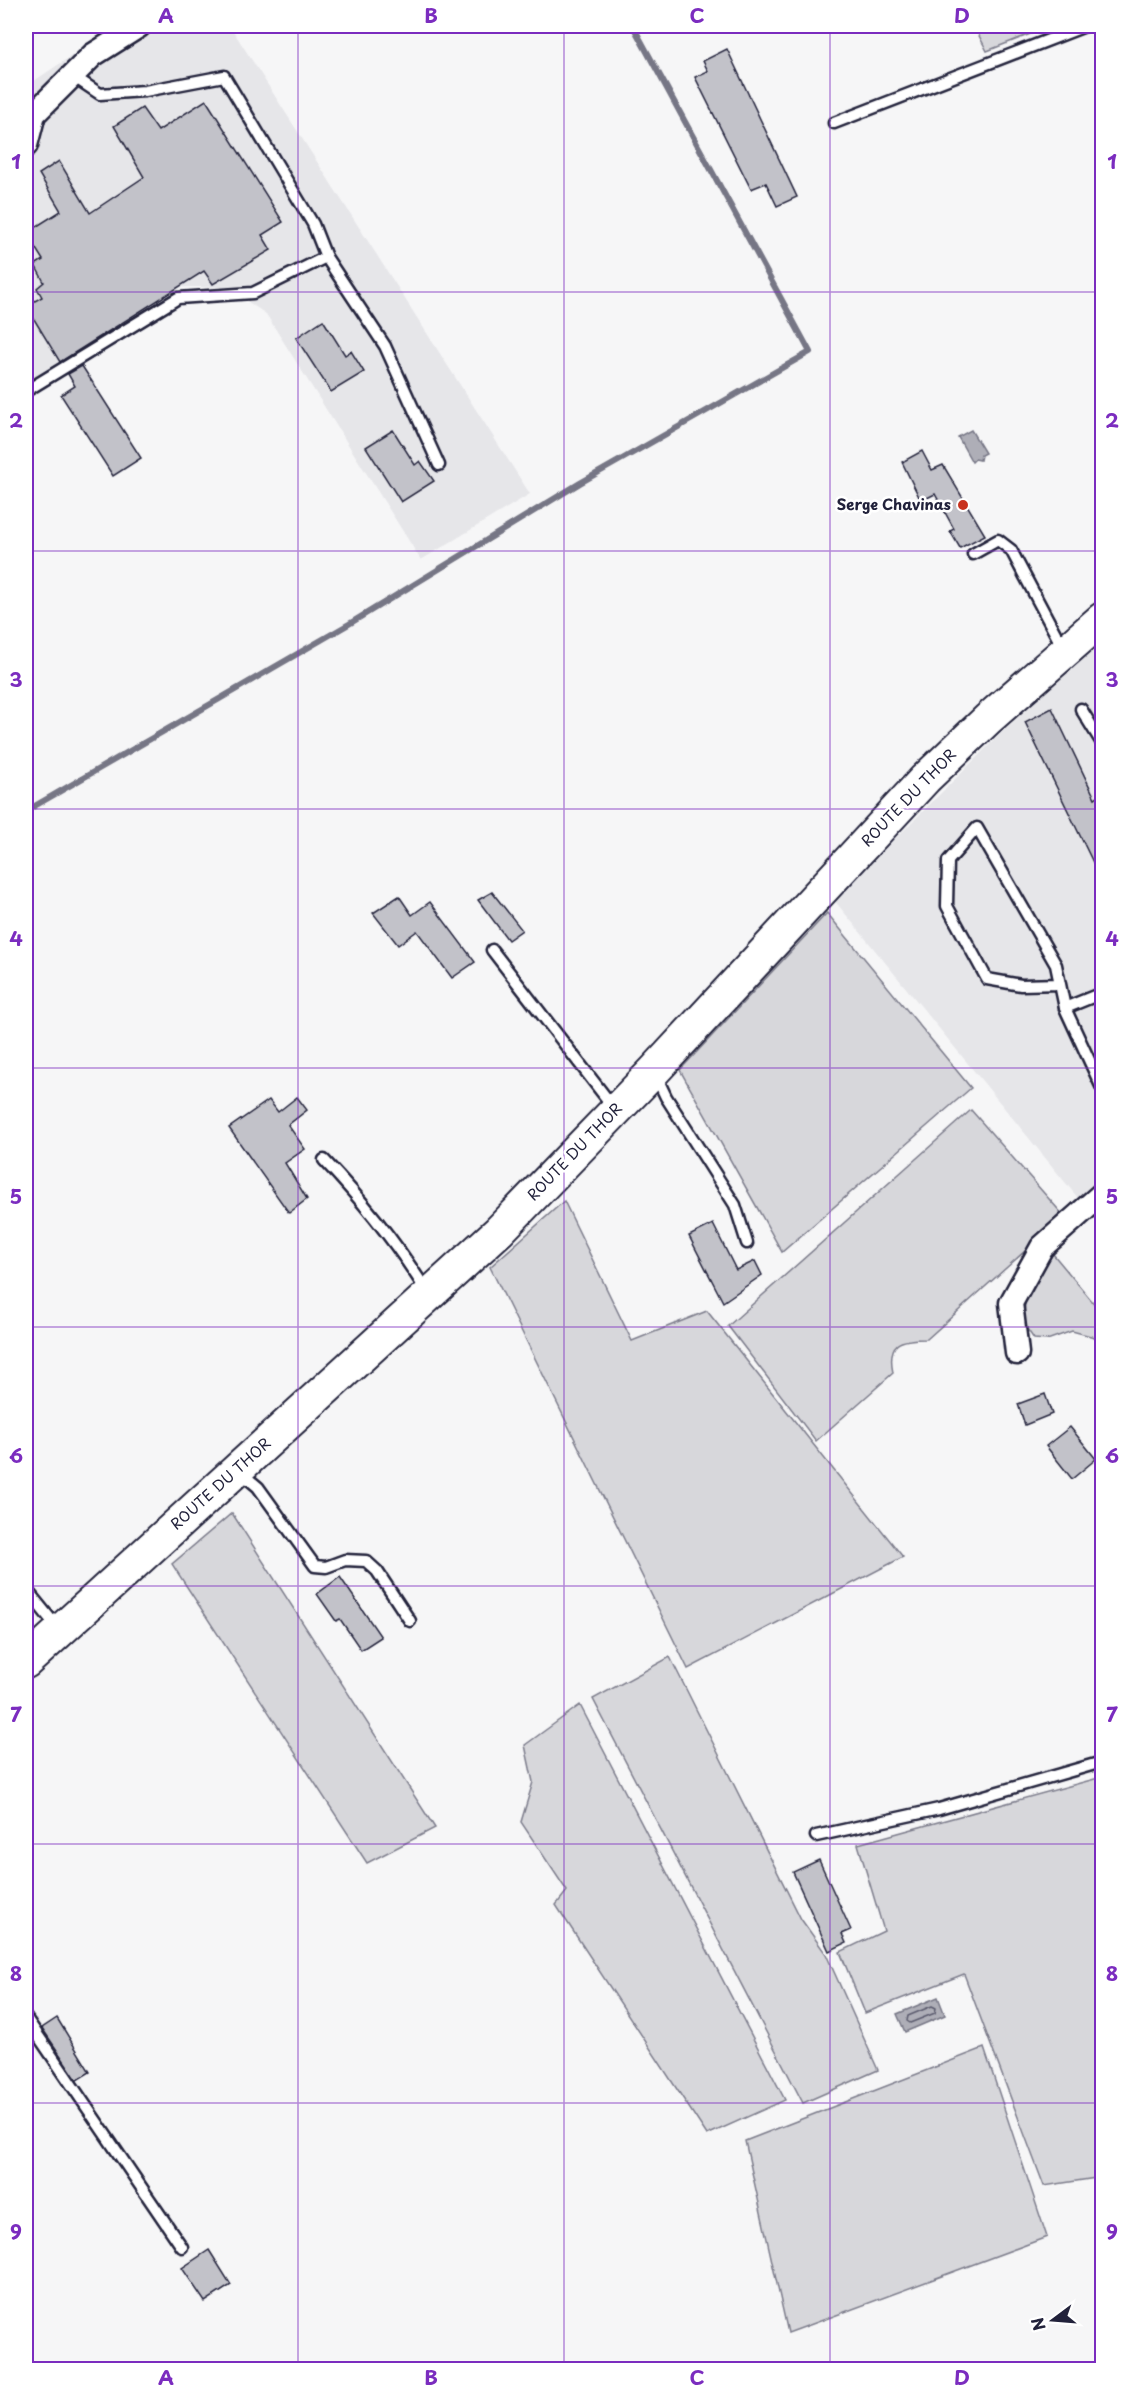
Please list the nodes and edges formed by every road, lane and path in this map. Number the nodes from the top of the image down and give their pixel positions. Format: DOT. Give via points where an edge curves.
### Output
graph roads {
  1 [pos="139,26"];
  2 [pos="1085,26"];
  3 [pos="72,76"];
  4 [pos="30,112"];
  5 [pos="834,123"];
  6 [pos="26,145"];
  7 [pos="326,257"];
  8 [pos="26,391"];
  9 [pos="439,465"];
  10 [pos="973,554"];
  11 [pos="1102,619"];
  12 [pos="1064,651"];
  13 [pos="1081,709"];
  14 [pos="1102,743"];
  15 [pos="492,950"];
  16 [pos="1060,984"];
  17 [pos="1102,993"];
  18 [pos="1065,1008"];
  19 [pos="654,1071"];
  20 [pos="1102,1088"];
  21 [pos="616,1110"];
  22 [pos="324,1160"];
  23 [pos="1102,1194"];
  24 [pos="747,1243"];
  25 [pos="429,1294"];
  26 [pos="1017,1353"];
  27 [pos="237,1470"];
  28 [pos="26,1589"];
  29 [pos="410,1621"];
  30 [pos="62,1629"];
  31 [pos="26,1662"];
  32 [pos="1102,1762"];
  33 [pos="816,1836"];
  34 [pos="26,2018"];
  35 [pos="182,2247"];
  1 -- 3 [label="street" via="93,55"];
  2 -- 5 [label="lane"];
  3 -- 4 [label="street"];
  3 -- 7 [label="lane" via="100,94 146,91 224,76 313,224"];
  4 -- 6 [label="street"];
  7 -- 8 [label="lane" via="253,293 178,298"];
  7 -- 9 [label="lane" via="385,346"];
  10 -- 12 [label="lane" via="998,540 1011,550"];
  11 -- 12 [label="street, ROUTE DU THOR"];
  12 -- 19 [label="street, ROUTE DU THOR" via="925,780"];
  13 -- 14 [label="lane"];
  15 -- 21 [label="lane"];
  16 -- 16 [label="lane" via="1021,985 987,979 947,906 948,861 977,828 1056,965"];
  16 -- 18 [label="lane"];
  17 -- 18 [label="lane"];
  18 -- 20 [label="lane"];
  19 -- 21 [label="street, ROUTE DU THOR"];
  19 -- 24 [label="lane" via="666,1098 735,1205"];
  21 -- 25 [label="street, ROUTE DU THOR" via="499,1231"];
  22 -- 25 [label="lane" via="351,1188"];
  23 -- 26 [label="street" via="1042,1247 1011,1303"];
  25 -- 27 [label="street, ROUTE DU THOR"];
  27 -- 29 [label="lane" via="258,1486 315,1566 326,1567 345,1560 366,1561"];
  27 -- 30 [label="street, ROUTE DU THOR"];
  28 -- 30 [label="lane"];
  30 -- 31 [label="street, ROUTE DU THOR"];
  32 -- 33 [label="lane" via="939,1809"];
  34 -- 35 [label="lane"];
}
